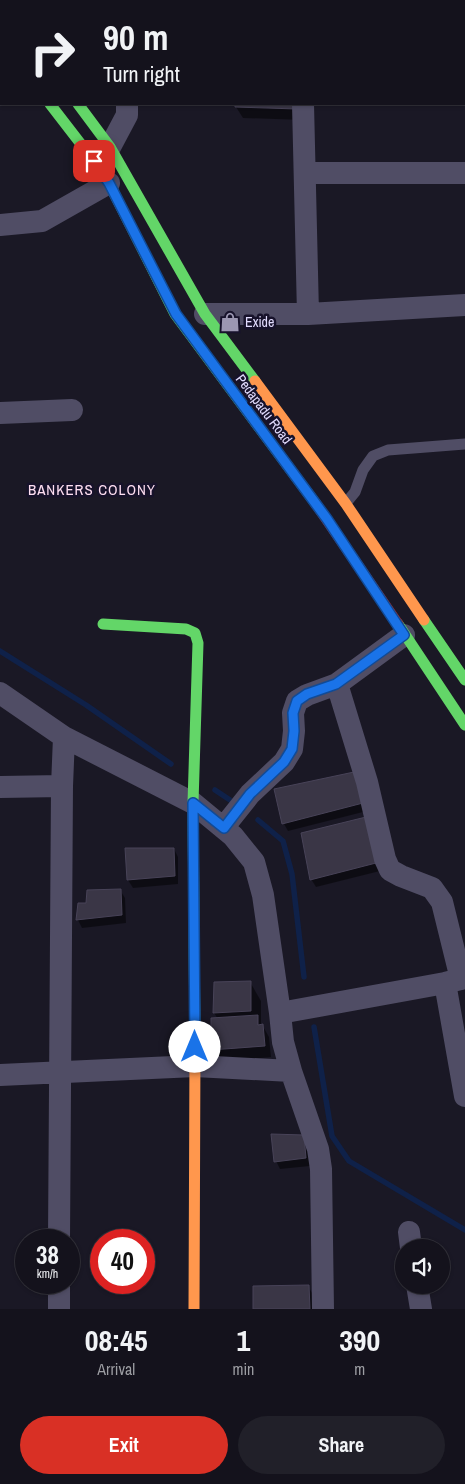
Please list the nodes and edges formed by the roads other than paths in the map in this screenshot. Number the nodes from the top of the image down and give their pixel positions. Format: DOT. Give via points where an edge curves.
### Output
graph roads {
  1 [pos="51,105"];
  2 [pos="79,105"];
  3 [pos="127,105"];
  4 [pos="304,105"];
  5 [pos="110,147"];
  6 [pos="305,173"];
  7 [pos="465,173"];
  8 [pos="109,183"];
  9 [pos="0,225"];
  10 [pos="465,305"];
  11 [pos="205,314"];
  12 [pos="308,314"];
  13 [pos="72,410"];
  14 [pos="0,413"];
  15 [pos="465,444"];
  16 [pos="346,504"];
  17 [pos="102,624"];
  18 [pos="404,635"];
  19 [pos="465,680"];
  20 [pos="336,684"];
  21 [pos="0,693"];
  22 [pos="465,726"];
  23 [pos="64,737"];
  24 [pos="62,786"];
  25 [pos="0,787"];
  26 [pos="193,803"];
  27 [pos="224,828"];
  28 [pos="457,980"];
  29 [pos="280,1013"];
  30 [pos="195,1066"];
  31 [pos="291,1071"];
  32 [pos="61,1073"];
  33 [pos="0,1075"];
  34 [pos="465,1096"];
  35 [pos="59,1229"];
  36 [pos="59,1294"];
  37 [pos="418,1294"];
  38 [pos="59,1309"];
  39 [pos="194,1309"];
  40 [pos="323,1309"];
  41 [pos="421,1309"];
  1 -- 8 [label="main road, Pedapadu Road"];
  2 -- 5 [label="main road, Pedapadu Road"];
  3 -- 5 [label="street" via="127,115"];
  4 -- 6 [label="street"];
  5 -- 11 [label="main road, Pedapadu Road"];
  6 -- 7 [label="street"];
  6 -- 12 [label="street"];
  8 -- 9 [label="street" via="42,221"];
  8 -- 18 [label="main road, Pedapadu Road" via="176,314 327,519"];
  10 -- 12 [label="street"];
  11 -- 12 [label="street"];
  11 -- 16 [label="main road, Pedapadu Road"];
  13 -- 14 [label="street"];
  15 -- 16 [label="lane" via="388,450 373,456 362,470 356,492"];
  16 -- 19 [label="main road, Pedapadu Road"];
  17 -- 26 [label="main road" via="186,628 195,633 198,643"];
  18 -- 20 [label="street"];
  18 -- 22 [label="main road, Pedapadu Road"];
  20 -- 27 [label="street" via="297,701 293,713 292,749"];
  20 -- 28 [label="street" via="367,782 385,859 390,870 432,888 442,902"];
  21 -- 23 [label="street"];
  23 -- 24 [label="street"];
  23 -- 26 [label="street"];
  24 -- 25 [label="street"];
  24 -- 32 [label="street"];
  26 -- 27 [label="street"];
  26 -- 30 [label="main road"];
  27 -- 29 [label="street" via="254,862 263,895"];
  28 -- 29 [label="street"];
  28 -- 34 [label="street"];
  29 -- 31 [label="street"];
  30 -- 31 [label="street"];
  30 -- 32 [label="street"];
  30 -- 39 [label="main road"];
  31 -- 40 [label="street" via="318,1149"];
  32 -- 33 [label="street"];
  32 -- 35 [label="street"];
  36 -- 38 [label="street"];
  37 -- 41 [label="street"];
}
